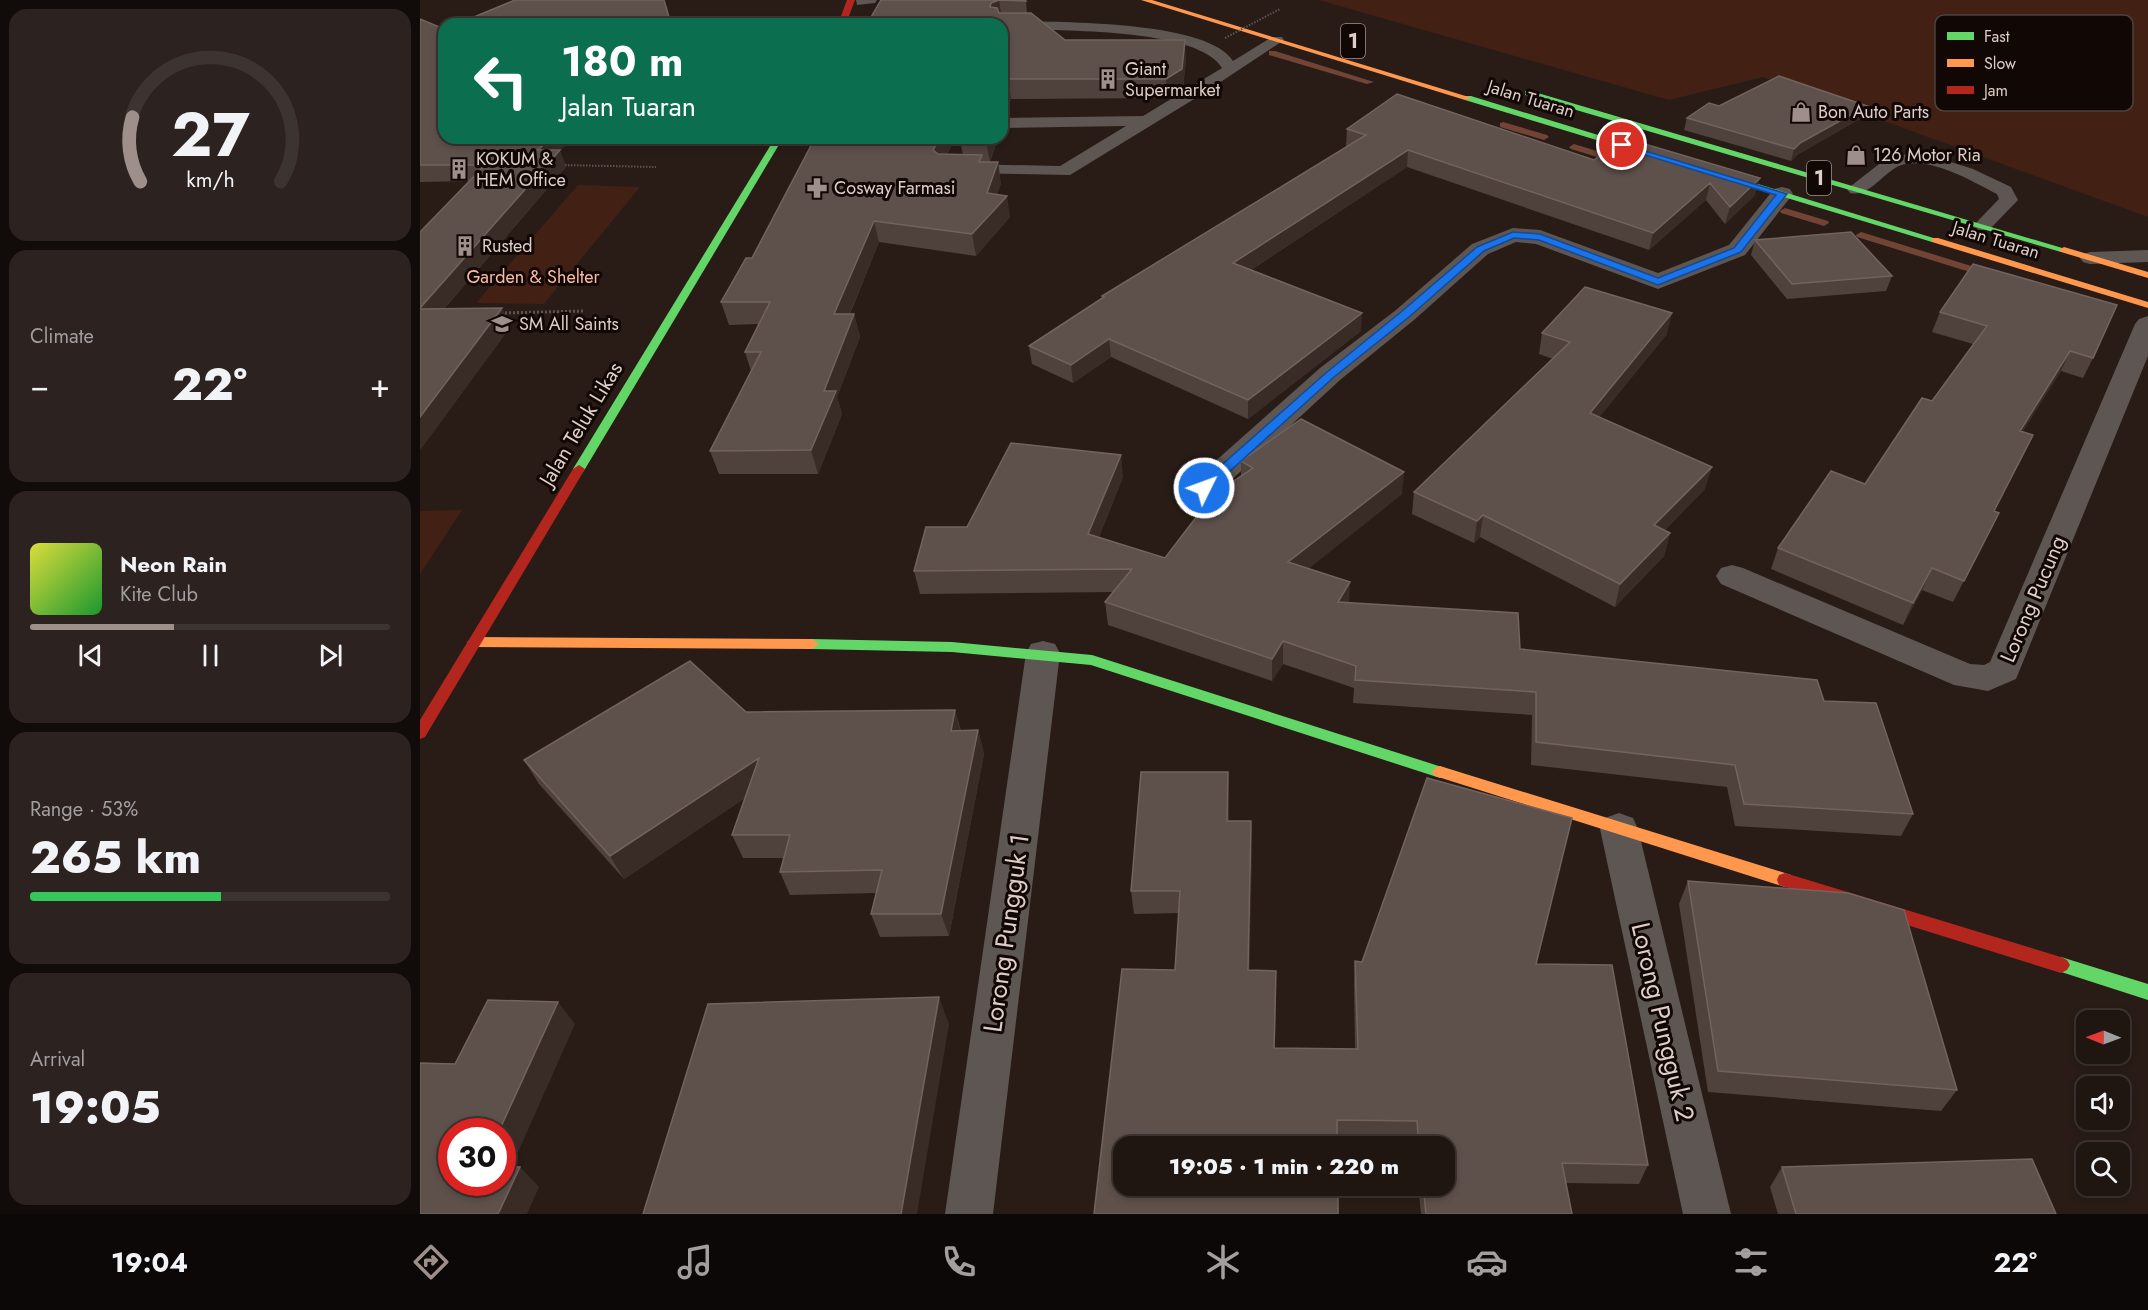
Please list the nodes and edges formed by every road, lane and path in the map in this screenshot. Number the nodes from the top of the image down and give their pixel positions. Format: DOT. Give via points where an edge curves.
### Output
graph roads {
  1 [pos="862,0"];
  2 [pos="1145,0"];
  3 [pos="1280,9"];
  4 [pos="846,18"];
  5 [pos="1008,25"];
  6 [pos="1225,38"];
  7 [pos="1276,40"];
  8 [pos="1230,68"];
  9 [pos="1481,87"];
  10 [pos="1513,88"];
  11 [pos="1463,97"];
  12 [pos="1146,121"];
  13 [pos="1008,123"];
  14 [pos="775,144"];
  15 [pos="961,148"];
  16 [pos="558,165"];
  17 [pos="656,167"];
  18 [pos="1856,189"];
  19 [pos="1782,194"];
  20 [pos="1982,226"];
  21 [pos="2148,256"];
  22 [pos="2090,258"];
  23 [pos="2148,275"];
  24 [pos="2148,305"];
  25 [pos="585,311"];
  26 [pos="493,313"];
  27 [pos="2148,324"];
  28 [pos="1204,488"];
  29 [pos="1732,576"];
  30 [pos="474,642"];
  31 [pos="1043,653"];
  32 [pos="420,733"];
  33 [pos="1619,829"];
  34 [pos="2148,993"];
  35 [pos="969,1214"];
  36 [pos="1707,1214"];
  1 -- 4 [label="main road"];
  2 -- 7 [label="main road, Jalan Tuaran / 1"];
  3 -- 6 [label="path, bridge"];
  5 -- 8 [label="lane" via="1169,35 1223,56"];
  7 -- 8 [label="lane"];
  7 -- 11 [label="main road, Jalan Tuaran / 1"];
  8 -- 12 [label="lane"];
  9 -- 11 [label="main road"];
  10 -- 18 [label="main road, Jalan Tuaran / 1"];
  11 -- 19 [label="main road, Jalan Tuaran / 1"];
  12 -- 13 [label="lane"];
  12 -- 15 [label="lane" via="1064,171 948,169"];
  14 -- 30 [label="main road, Jalan Teluk Likas"];
  16 -- 17 [label="path"];
  18 -- 20 [label="main road, Jalan Tuaran / 1"];
  18 -- 20 [label="lane" via="1895,161 1940,162 2005,191 2009,200"];
  19 -- 24 [label="main road, Jalan Tuaran / 1"];
  19 -- 28 [label="street" via="1737,250 1658,282 1540,237 1513,235 1480,249 1330,374"];
  20 -- 22 [label="main road, Jalan Tuaran / 1"];
  21 -- 22 [label="lane"];
  22 -- 23 [label="main road, Jalan Tuaran / 1"];
  25 -- 26 [label="path"];
  27 -- 29 [label="street, Lorong Pucung" via="2004,670 1988,678 1966,676"];
  30 -- 31 [label="main road" via="895,644"];
  30 -- 32 [label="main road, Jalan Teluk Likas"];
  31 -- 33 [label="main road" via="1092,660"];
  31 -- 35 [label="street, Lorong Pungguk 1"];
  33 -- 34 [label="main road"];
  33 -- 36 [label="street, Lorong Pungguk 2"];
}
